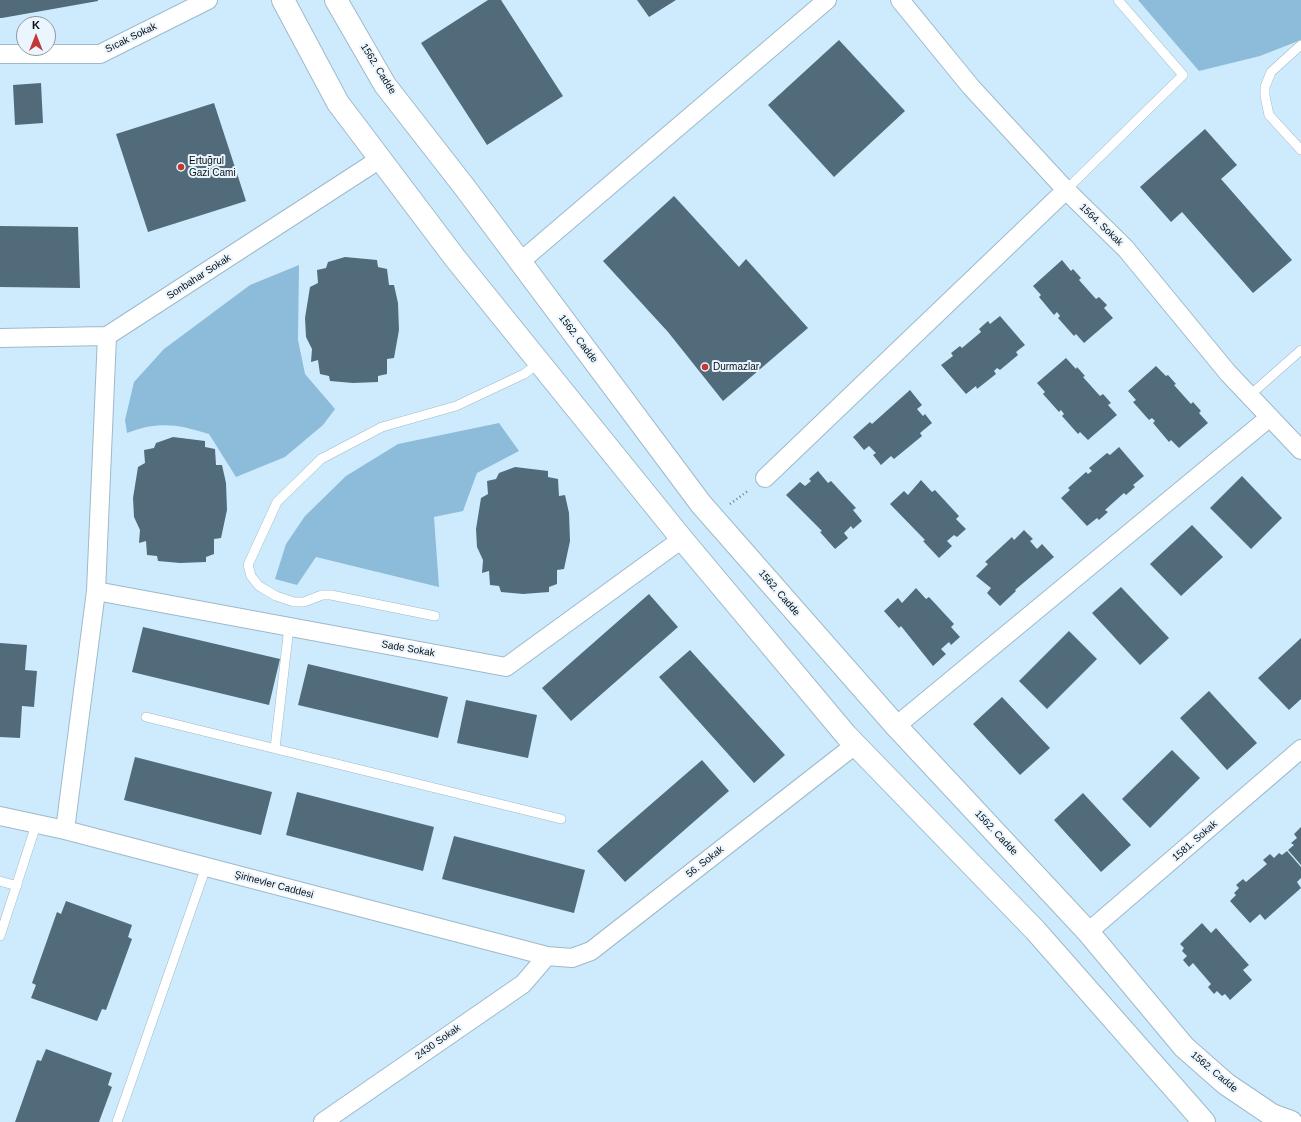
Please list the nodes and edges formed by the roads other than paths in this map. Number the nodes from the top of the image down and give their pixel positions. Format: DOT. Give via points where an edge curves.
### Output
graph roads {
  1 [pos="208,0"];
  2 [pos="284,0"];
  3 [pos="336,0"];
  4 [pos="827,0"];
  5 [pos="900,0"];
  6 [pos="1118,0"];
  7 [pos="1301,45"];
  8 [pos="0,54"];
  9 [pos="1301,150"];
  10 [pos="380,159"];
  11 [pos="1066,190"];
  12 [pos="521,262"];
  13 [pos="107,336"];
  14 [pos="0,338"];
  15 [pos="1301,350"];
  16 [pos="539,363"];
  17 [pos="1250,396"];
  18 [pos="1270,417"];
  19 [pos="1301,450"];
  20 [pos="765,478"];
  21 [pos="682,539"];
  22 [pos="96,591"];
  23 [pos="435,616"];
  24 [pos="289,627"];
  25 [pos="146,717"];
  26 [pos="896,726"];
  27 [pos="855,745"];
  28 [pos="275,748"];
  29 [pos="1301,749"];
  30 [pos="0,816"];
  31 [pos="561,819"];
  32 [pos="36,825"];
  33 [pos="65,830"];
  34 [pos="206,867"];
  35 [pos="0,881"];
  36 [pos="17,886"];
  37 [pos="1088,932"];
  38 [pos="0,936"];
  39 [pos="547,956"];
  40 [pos="118,1122"];
  41 [pos="323,1122"];
  42 [pos="1204,1122"];
  43 [pos="1291,1122"];
  1 -- 8 [label="street, Sıcak Sokak" via="100,54"];
  2 -- 10 [label="main road" via="338,103"];
  3 -- 12 [label="main road, 1562. Cadde" via="385,85"];
  4 -- 12 [label="street"];
  5 -- 11 [label="street, 1564. Sokak" via="971,88"];
  6 -- 11 [label="lane" via="1183,75"];
  7 -- 9 [label="lane" via="1271,72 1265,87 1265,96 1269,116"];
  10 -- 13 [label="street, Sonbahar Sokak"];
  10 -- 16 [label="main road"];
  11 -- 17 [label="street, 1564. Sokak" via="1126,249"];
  11 -- 20 [label="street"];
  12 -- 26 [label="main road, 1562. Cadde" via="712,517"];
  13 -- 14 [label="street"];
  13 -- 22 [label="street"];
  15 -- 17 [label="lane"];
  16 -- 21 [label="main road"];
  16 -- 23 [label="lane" via="524,374 456,406 382,426 321,459 276,502 248,565 251,576 258,586 285,600 304,602 331,595"];
  17 -- 18 [label="street, 1564. Sokak"];
  18 -- 19 [label="street, 1564. Sokak"];
  18 -- 26 [label="street"];
  21 -- 24 [label="street, Sade Sokak" via="506,667"];
  21 -- 27 [label="main road"];
  22 -- 24 [label="street, Sade Sokak"];
  22 -- 33 [label="street"];
  24 -- 28 [label="lane"];
  25 -- 28 [label="lane"];
  26 -- 37 [label="main road, 1562. Cadde"];
  27 -- 39 [label="street, 56. Sokak" via="591,950 572,958"];
  27 -- 42 [label="main road" via="1035,930"];
  28 -- 31 [label="lane"];
  29 -- 37 [label="street, 1581. Sokak"];
  30 -- 32 [label="street, Şirinevler Caddesi"];
  32 -- 33 [label="street, Şirinevler Caddesi"];
  32 -- 36 [label="lane"];
  33 -- 34 [label="street, Şirinevler Caddesi"];
  34 -- 39 [label="street, Şirinevler Caddesi"];
  34 -- 40 [label="lane"];
  35 -- 36 [label="lane"];
  36 -- 38 [label="lane"];
  37 -- 43 [label="main road, 1562. Cadde" via="1184,1047 1226,1084 1272,1115"];
  39 -- 41 [label="street, 2430 Sokak" via="523,984"];
}
